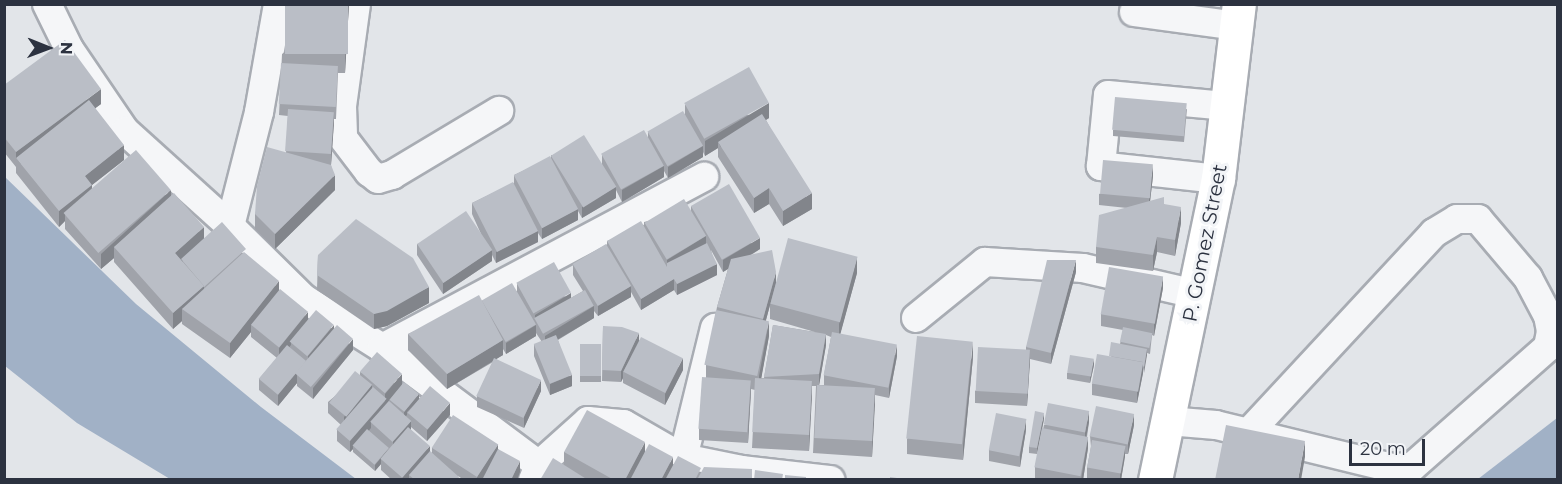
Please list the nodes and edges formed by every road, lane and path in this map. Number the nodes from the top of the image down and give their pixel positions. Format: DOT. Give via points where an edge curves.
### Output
graph roads {
  1 [pos="47,4"];
  2 [pos="278,4"];
  3 [pos="356,4"];
  4 [pos="1134,12"];
  5 [pos="1238,15"];
  6 [pos="1227,106"];
  7 [pos="500,111"];
  8 [pos="704,177"];
  9 [pos="1218,179"];
  10 [pos="230,226"];
  11 [pos="1196,294"];
  12 [pos="719,312"];
  13 [pos="916,318"];
  14 [pos="382,348"];
  15 [pos="1168,421"];
  16 [pos="1248,433"];
  17 [pos="683,458"];
  18 [pos="536,472"];
  19 [pos="830,480"];
  20 [pos="1155,480"];
  1 -- 10 [label="street" via="69,49 125,130"];
  2 -- 10 [label="street" via="259,112"];
  3 -- 7 [label="street" via="342,106 343,138 378,179 392,175"];
  4 -- 5 [label="street"];
  5 -- 6 [label="main road, P. Gomez Street"];
  6 -- 9 [label="main road, P. Gomez Street"];
  6 -- 9 [label="street" via="1108,95 1101,166"];
  8 -- 14 [label="street"];
  9 -- 11 [label="main road, P. Gomez Street"];
  10 -- 14 [label="street" via="303,298"];
  11 -- 13 [label="street" via="1083,268 985,262"];
  11 -- 15 [label="main road, P. Gomez Street"];
  12 -- 17 [label="street"];
  14 -- 18 [label="street"];
  15 -- 16 [label="street" via="1216,425"];
  15 -- 20 [label="main road, P. Gomez Street"];
  16 -- 16 [label="street" via="1392,468 1412,467 1548,347 1548,316 1528,278 1478,219 1458,219 1434,233"];
  17 -- 18 [label="street" via="624,424 588,421"];
  17 -- 19 [label="street" via="742,470"];
}
